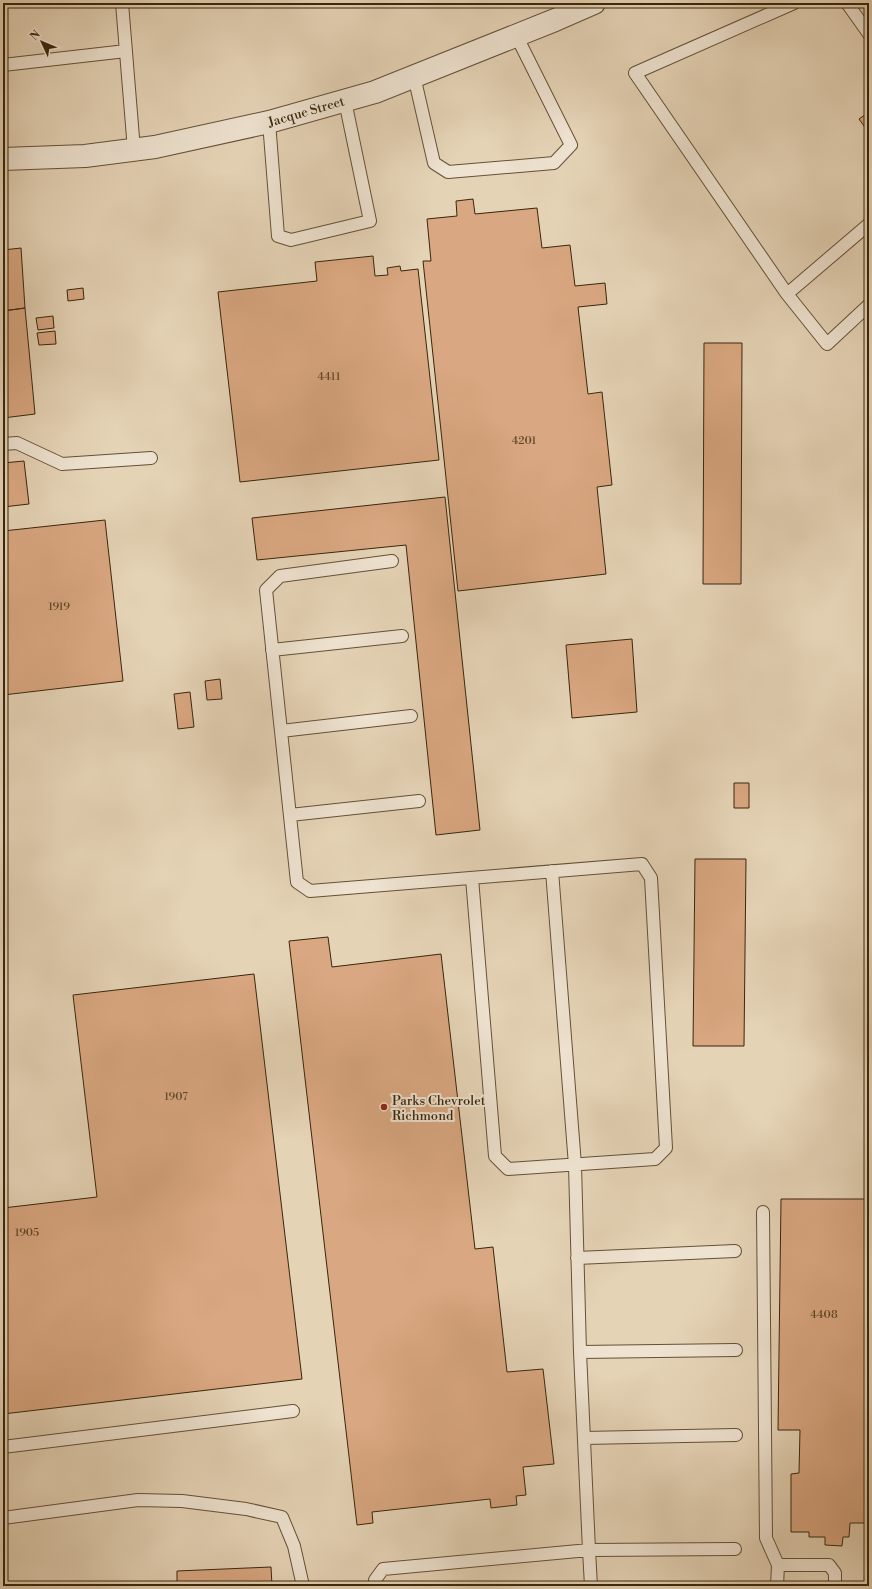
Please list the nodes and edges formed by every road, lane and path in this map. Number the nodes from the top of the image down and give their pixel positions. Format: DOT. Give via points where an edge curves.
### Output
graph roads {
  1 [pos="122,3"];
  2 [pos="594,3"];
  3 [pos="794,3"];
  4 [pos="847,3"];
  5 [pos="779,6"];
  6 [pos="869,34"];
  7 [pos="516,36"];
  8 [pos="126,51"];
  9 [pos="3,65"];
  10 [pos="414,76"];
  11 [pos="345,101"];
  12 [pos="269,122"];
  13 [pos="134,150"];
  14 [pos="3,159"];
  15 [pos="869,224"];
  16 [pos="787,294"];
  17 [pos="869,305"];
  18 [pos="3,444"];
  19 [pos="151,458"];
  20 [pos="392,561"];
  21 [pos="402,636"];
  22 [pos="272,650"];
  23 [pos="411,716"];
  24 [pos="281,731"];
  25 [pos="419,801"];
  26 [pos="290,815"];
  27 [pos="552,871"];
  28 [pos="472,878"];
  29 [pos="575,1165"];
  30 [pos="762,1212"];
  31 [pos="735,1251"];
  32 [pos="577,1258"];
  33 [pos="736,1350"];
  34 [pos="580,1352"];
  35 [pos="293,1411"];
  36 [pos="736,1435"];
  37 [pos="584,1438"];
  38 [pos="3,1447"];
  39 [pos="3,1518"];
  40 [pos="735,1549"];
  41 [pos="589,1550"];
  42 [pos="778,1565"];
  43 [pos="302,1586"];
  44 [pos="376,1586"];
  45 [pos="591,1586"];
  46 [pos="776,1586"];
  47 [pos="835,1586"];
  1 -- 8 [label="lane"];
  2 -- 7 [label="street, Jacque Street"];
  3 -- 5 [label="lane"];
  4 -- 6 [label="lane"];
  5 -- 16 [label="lane" via="635,73"];
  7 -- 10 [label="street, Jacque Street"];
  7 -- 10 [label="lane" via="571,145 554,163 448,172 434,163"];
  8 -- 9 [label="lane"];
  8 -- 13 [label="lane"];
  10 -- 11 [label="street, Jacque Street"];
  11 -- 12 [label="street, Jacque Street"];
  11 -- 12 [label="lane" via="370,221 291,240 278,236"];
  12 -- 13 [label="street, Jacque Street"];
  13 -- 14 [label="street, Jacque Street" via="85,156"];
  15 -- 16 [label="lane"];
  16 -- 17 [label="lane" via="827,344"];
  18 -- 19 [label="lane" via="17,443 62,464"];
  20 -- 22 [label="lane" via="280,576 266,590"];
  21 -- 22 [label="lane"];
  22 -- 24 [label="lane"];
  23 -- 24 [label="lane"];
  24 -- 26 [label="lane"];
  25 -- 26 [label="lane"];
  26 -- 28 [label="lane" via="297,882 310,891"];
  27 -- 28 [label="lane"];
  27 -- 29 [label="lane"];
  27 -- 29 [label="lane" via="642,864 651,878 666,1148 655,1159"];
  28 -- 29 [label="lane" via="495,1156 508,1169"];
  29 -- 32 [label="lane"];
  30 -- 42 [label="lane" via="766,1538"];
  31 -- 32 [label="lane"];
  32 -- 34 [label="lane"];
  33 -- 34 [label="lane"];
  34 -- 37 [label="lane"];
  35 -- 38 [label="lane"];
  36 -- 37 [label="lane"];
  37 -- 41 [label="lane"];
  39 -- 43 [label="lane" via="138,1500 182,1501 246,1509 282,1517 294,1546"];
  40 -- 41 [label="lane"];
  41 -- 44 [label="lane" via="383,1569 375,1580"];
  41 -- 45 [label="lane"];
  42 -- 46 [label="lane"];
  42 -- 47 [label="lane" via="829,1565 835,1574"];
}
